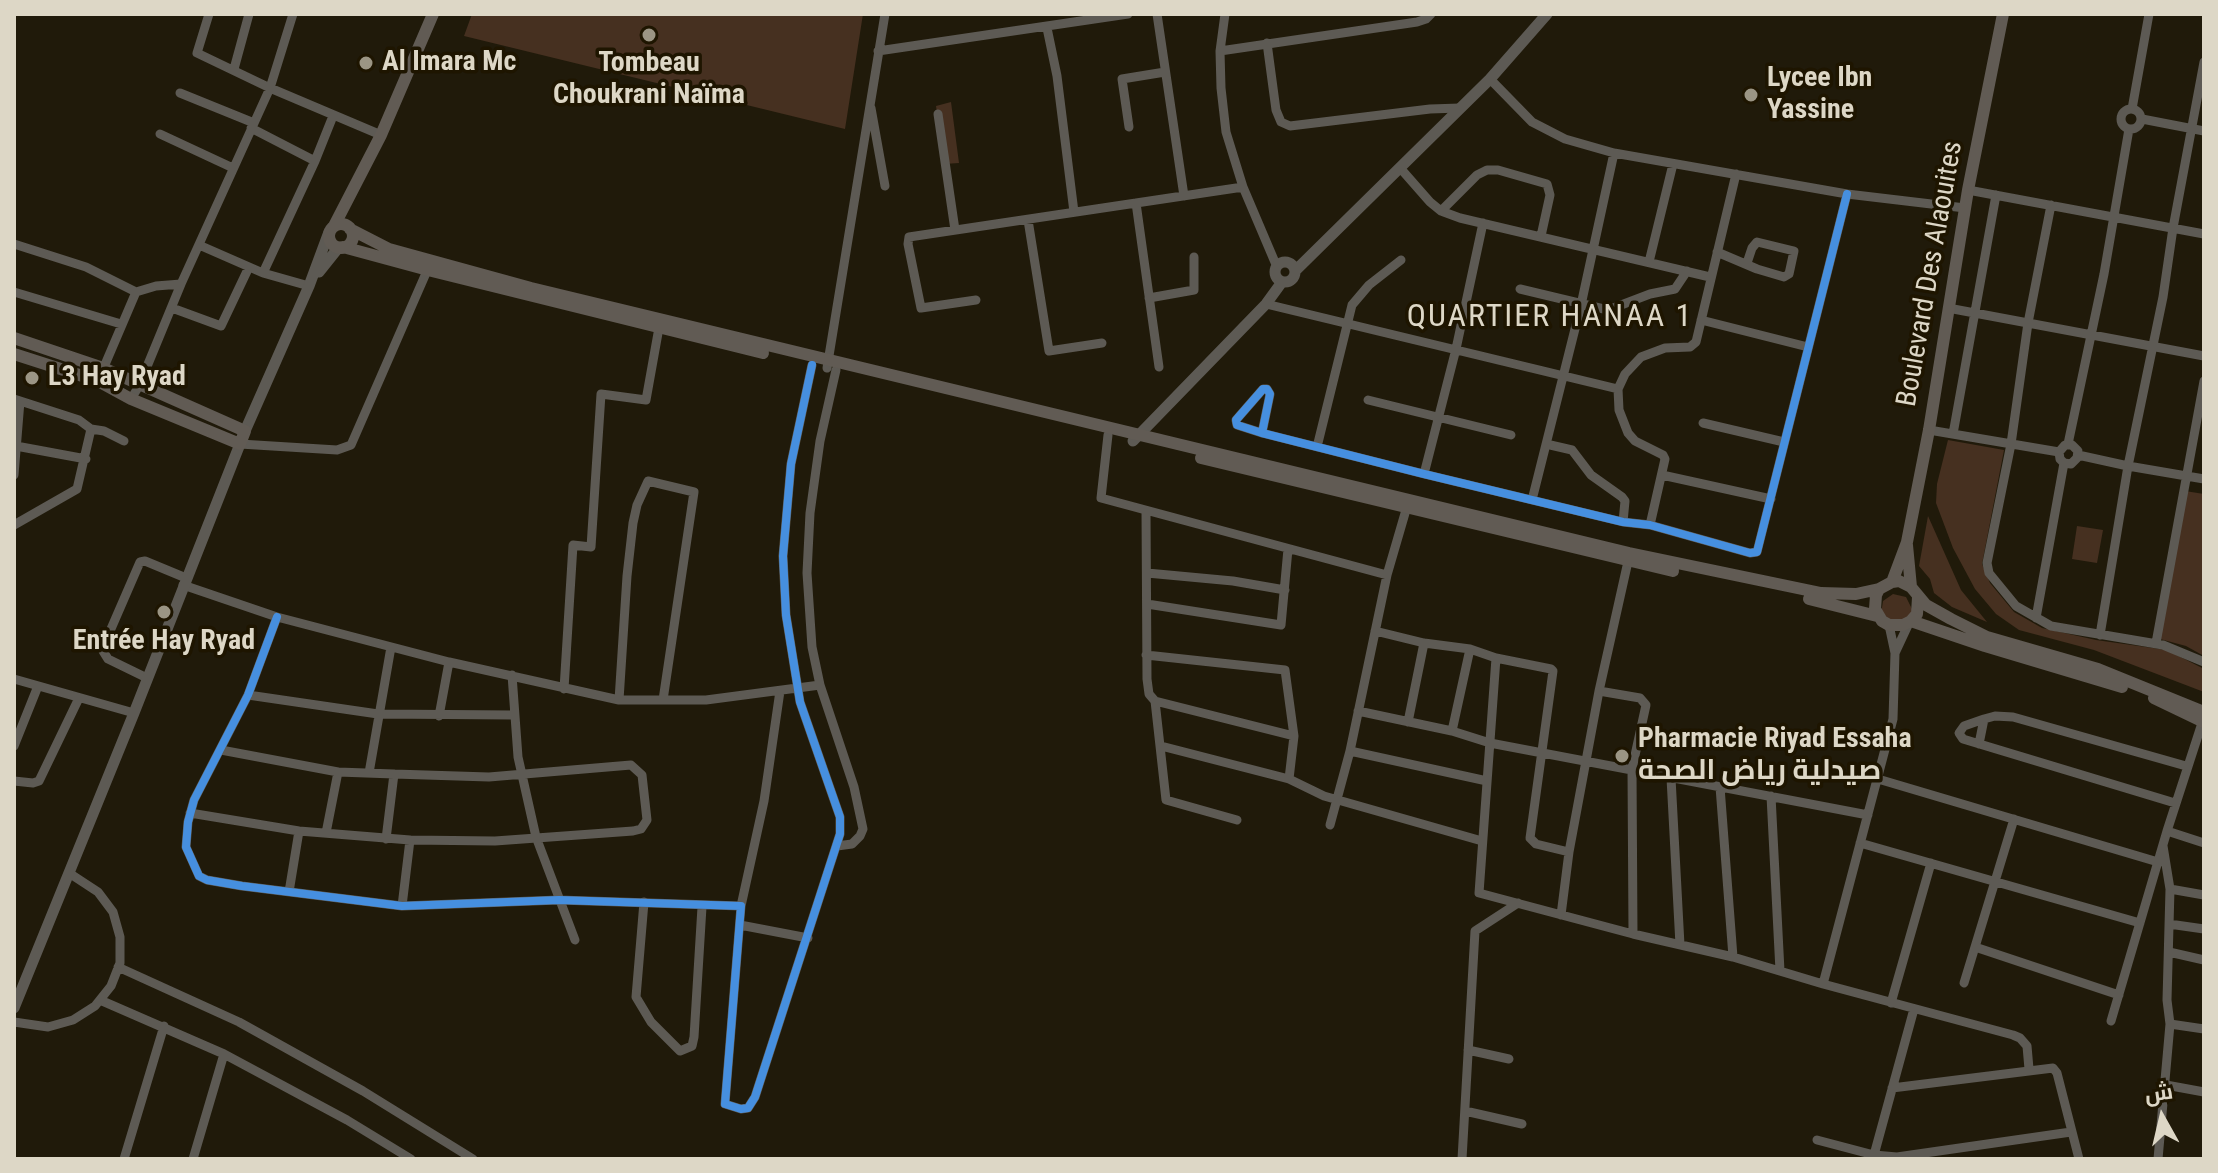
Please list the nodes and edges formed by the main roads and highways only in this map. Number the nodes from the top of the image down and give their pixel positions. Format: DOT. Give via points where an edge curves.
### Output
graph roads {
  1 [pos="433,14"];
  2 [pos="2003,14"];
  3 [pos="357,183"];
  4 [pos="349,228"];
  5 [pos="332,229"];
  6 [pos="341,247"];
  7 [pos="429,266"];
  8 [pos="660,324"];
  9 [pos="14,338"];
  10 [pos="14,354"];
  11 [pos="831,366"];
  12 [pos="101,374"];
  13 [pos="1032,413"];
  14 [pos="1136,438"];
  15 [pos="1907,542"];
  16 [pos="1629,557"];
  17 [pos="1892,582"];
  18 [pos="1879,589"];
  19 [pos="1915,592"];
  20 [pos="1877,616"];
  21 [pos="1910,622"];
  22 [pos="2204,718"];
  1 -- 3 [label="main road"];
  2 -- 15 [label="main road, Boulevard Des Alaouites"];
  3 -- 4 [label="main road"];
  3 -- 5 [label="main road"];
  4 -- 5 [label="main road" via="341,224"];
  4 -- 6 [label="main road" via="352,240"];
  4 -- 7 [label="main road"];
  5 -- 6 [label="main road" via="332,244"];
  6 -- 7 [label="main road"];
  7 -- 8 [label="main road"];
  8 -- 11 [label="main road"];
  8 -- 11 [label="main road"];
  9 -- 12 [label="main road"];
  10 -- 12 [label="main road"];
  11 -- 13 [label="main road"];
  12 -- 12 [label="main road" via="131,399 240,444 245,431"];
  13 -- 14 [label="main road"];
  13 -- 14 [label="main road"];
  14 -- 16 [label="main road"];
  15 -- 17 [label="main road"];
  15 -- 19 [label="main road"];
  16 -- 18 [label="main road" via="1821,593"];
  16 -- 20 [label="main road"];
  17 -- 18 [label="main road"];
  17 -- 19 [label="main road"];
  18 -- 20 [label="main road" via="1874,602"];
  19 -- 21 [label="main road" via="1917,614"];
  19 -- 22 [label="main road" via="1938,612 1987,637 2098,669"];
  20 -- 21 [label="main road" via="1889,625"];
  21 -- 22 [label="main road" via="2097,678"];
}
